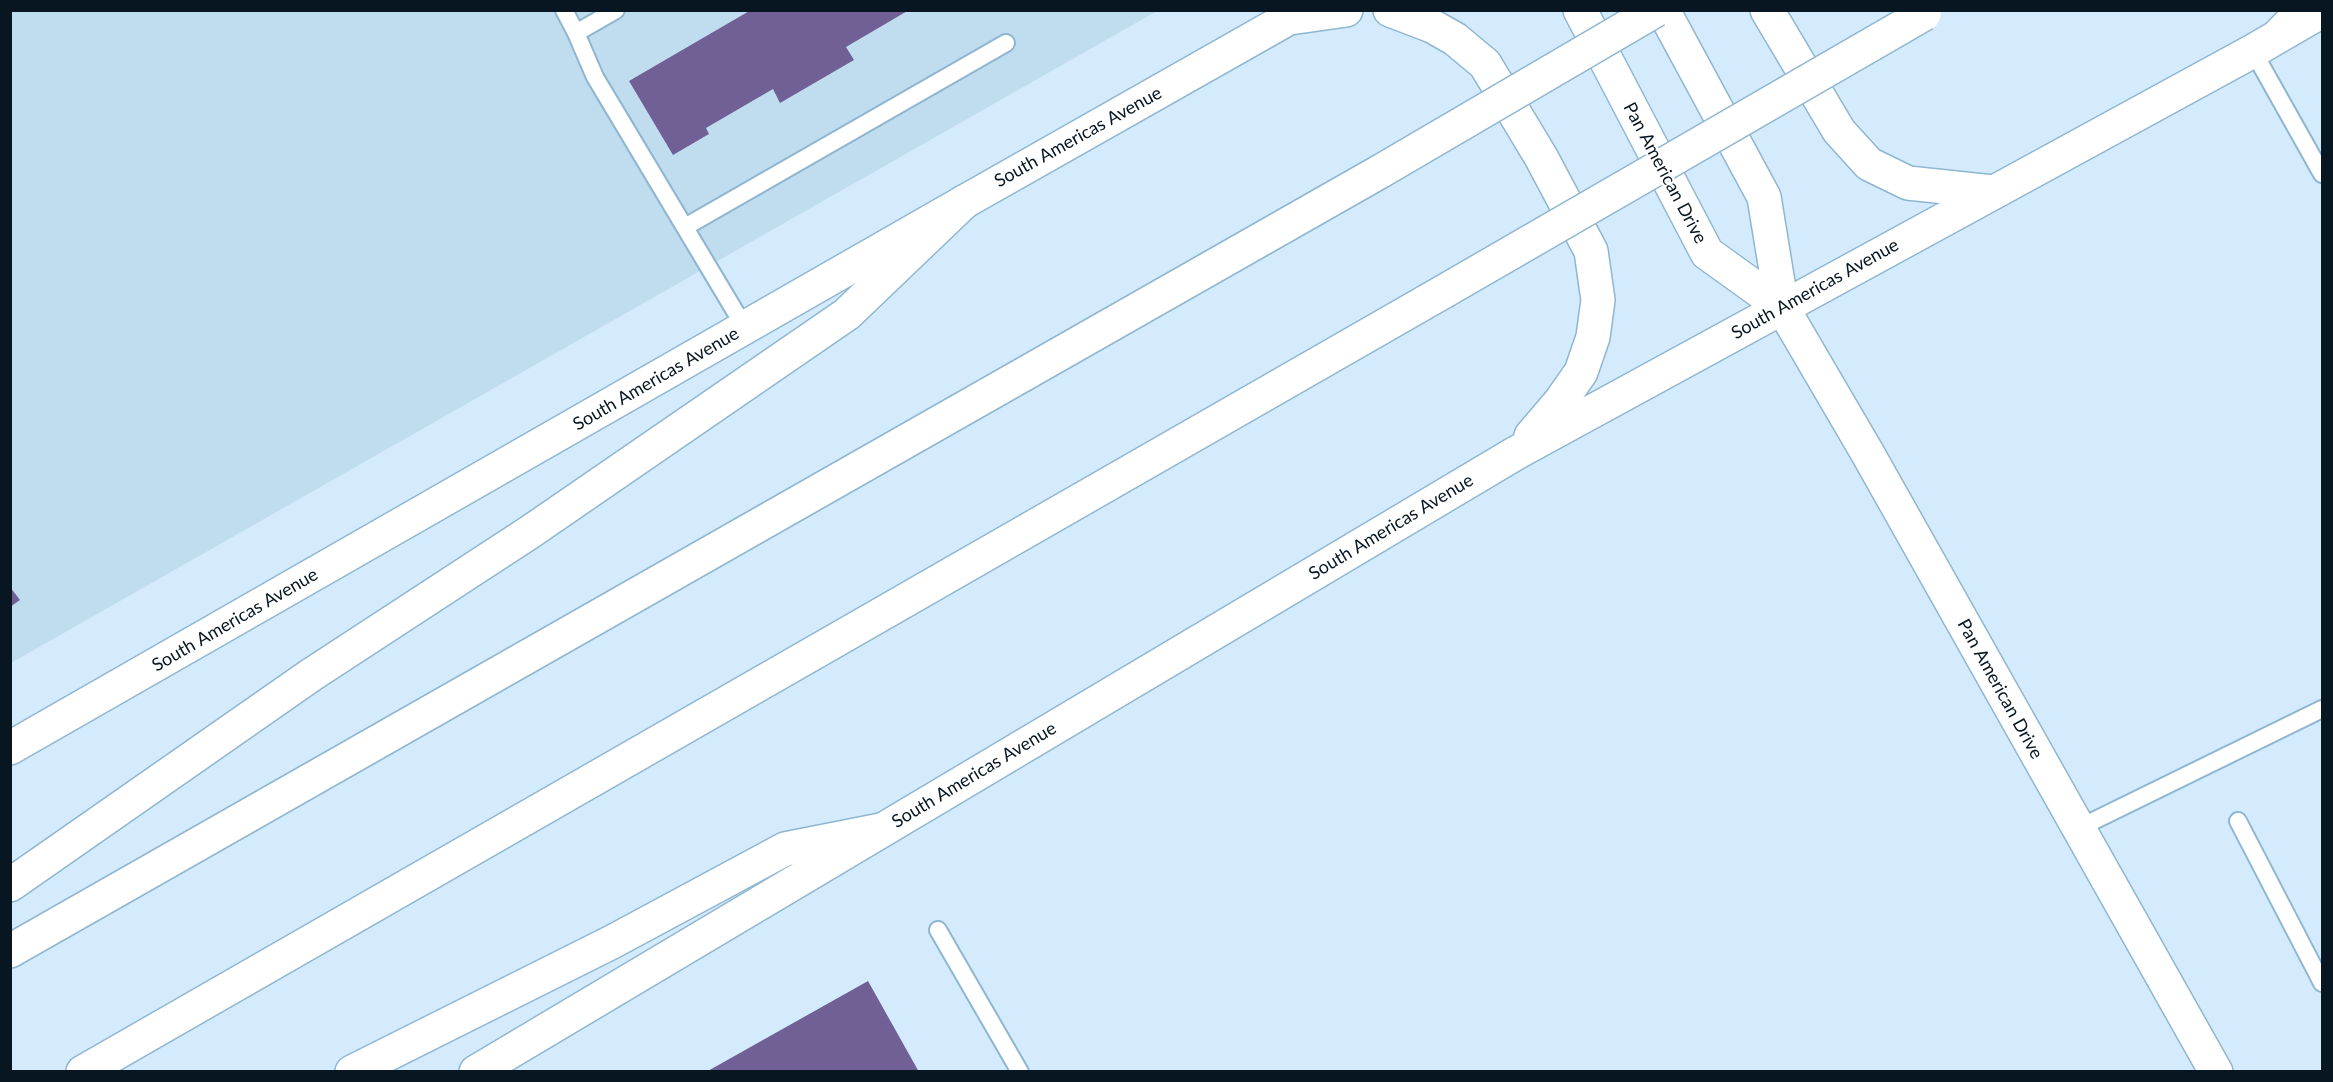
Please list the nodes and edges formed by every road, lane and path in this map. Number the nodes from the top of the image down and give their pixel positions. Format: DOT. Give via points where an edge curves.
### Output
graph roads {
  1 [pos="564,10"];
  2 [pos="616,10"];
  3 [pos="1346,10"];
  4 [pos="1390,10"];
  5 [pos="1580,10"];
  6 [pos="1656,10"];
  7 [pos="1663,10"];
  8 [pos="1767,10"];
  9 [pos="2303,10"];
  10 [pos="2322,11"];
  11 [pos="1929,12"];
  12 [pos="1296,14"];
  13 [pos="576,33"];
  14 [pos="1006,43"];
  15 [pos="2266,43"];
  16 [pos="2318,156"];
  17 [pos="2322,174"];
  18 [pos="1993,192"];
  19 [pos="964,202"];
  20 [pos="685,227"];
  21 [pos="1782,307"];
  22 [pos="745,328"];
  23 [pos="1516,453"];
  24 [pos="2322,710"];
  25 [pos="10,748"];
  26 [pos="2238,821"];
  27 [pos="2079,828"];
  28 [pos="881,830"];
  29 [pos="10,885"];
  30 [pos="938,930"];
  31 [pos="10,951"];
  32 [pos="2322,983"];
  33 [pos="83,1071"];
  34 [pos="352,1071"];
  35 [pos="476,1071"];
  36 [pos="1020,1071"];
  37 [pos="2216,1071"];
  1 -- 13 [label="lane"];
  2 -- 13 [label="lane"];
  3 -- 12 [label="main road"];
  4 -- 23 [label="main road" via="1440,30 1485,64 1591,251 1598,300 1593,337 1581,372"];
  5 -- 21 [label="main road, Pan American Drive" via="1707,253"];
  6 -- 31 [label="main road, bridge" via="1381,171"];
  7 -- 21 [label="main road, Pan American Drive" via="1764,197"];
  8 -- 18 [label="main road" via="1839,131 1869,164 1908,183"];
  9 -- 15 [label="main road"];
  10 -- 15 [label="main road, South Americas Avenue"];
  11 -- 33 [label="main road, bridge"];
  12 -- 19 [label="main road, South Americas Avenue"];
  13 -- 20 [label="lane" via="595,77"];
  14 -- 20 [label="lane"];
  15 -- 16 [label="lane"];
  15 -- 18 [label="main road, South Americas Avenue"];
  16 -- 17 [label="lane"];
  18 -- 21 [label="main road, South Americas Avenue"];
  19 -- 22 [label="main road, South Americas Avenue"];
  19 -- 29 [label="main road" via="847,314 530,532 311,675"];
  20 -- 22 [label="lane"];
  21 -- 23 [label="main road, South Americas Avenue"];
  21 -- 27 [label="main road, Pan American Drive"];
  22 -- 25 [label="main road, South Americas Avenue"];
  23 -- 28 [label="main road, South Americas Avenue"];
  24 -- 27 [label="lane"];
  26 -- 32 [label="lane"];
  27 -- 37 [label="main road, Pan American Drive"];
  28 -- 34 [label="main road" via="785,849 612,942"];
  28 -- 35 [label="main road, South Americas Avenue"];
  30 -- 36 [label="lane"];
}
